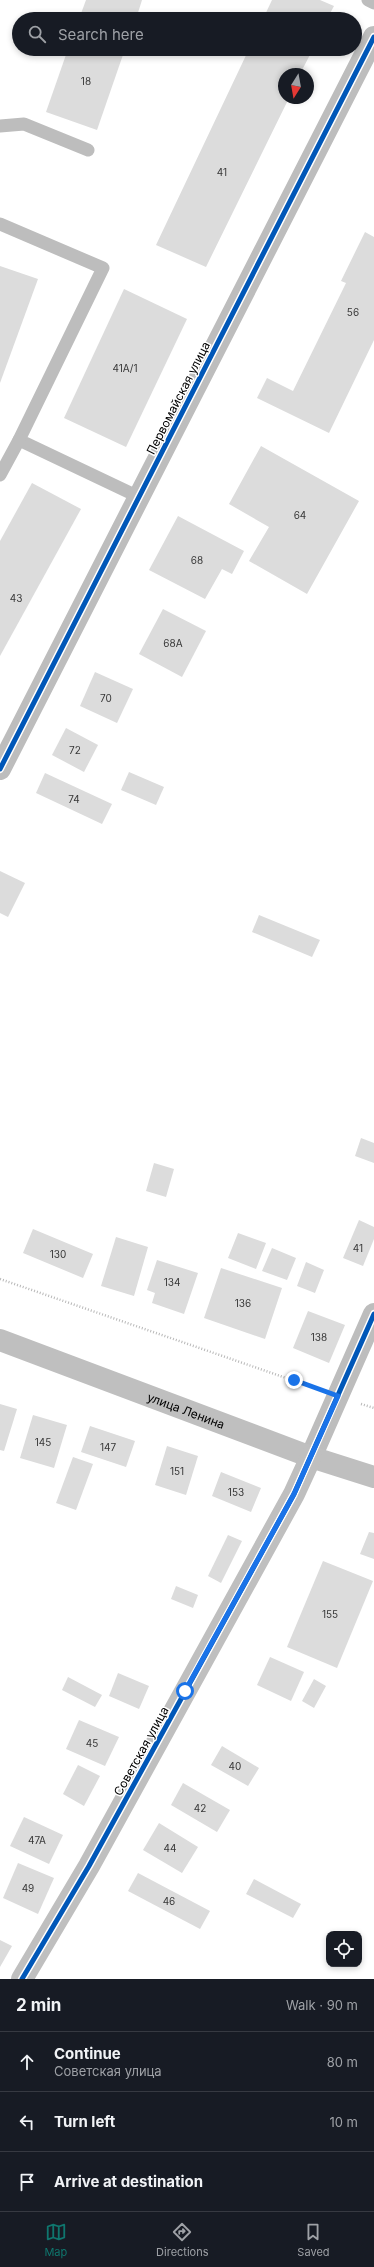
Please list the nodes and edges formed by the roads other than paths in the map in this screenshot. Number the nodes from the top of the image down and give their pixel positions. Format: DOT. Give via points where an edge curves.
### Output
graph roads {
  1 [pos="368,0"];
  2 [pos="374,3"];
  3 [pos="374,37"];
  4 [pos="0,126"];
  5 [pos="88,150"];
  6 [pos="0,224"];
  7 [pos="19,440"];
  8 [pos="0,475"];
  9 [pos="139,497"];
  10 [pos="0,769"];
  11 [pos="374,1314"];
  12 [pos="0,1340"];
  13 [pos="311,1456"];
  14 [pos="374,1477"];
  15 [pos="22,1979"];
  1 -- 2 [label="lane"];
  3 -- 9 [label="street, Первомайская улица"];
  4 -- 5 [label="lane" via="24,124"];
  6 -- 7 [label="lane" via="103,268"];
  7 -- 8 [label="lane"];
  7 -- 9 [label="lane"];
  9 -- 10 [label="street, Первомайская улица"];
  11 -- 13 [label="street, Советская улица"];
  12 -- 13 [label="street, улица Ленина"];
  13 -- 14 [label="street, улица Ленина"];
  13 -- 15 [label="street, Советская улица" via="294,1494 89,1866"];
}
